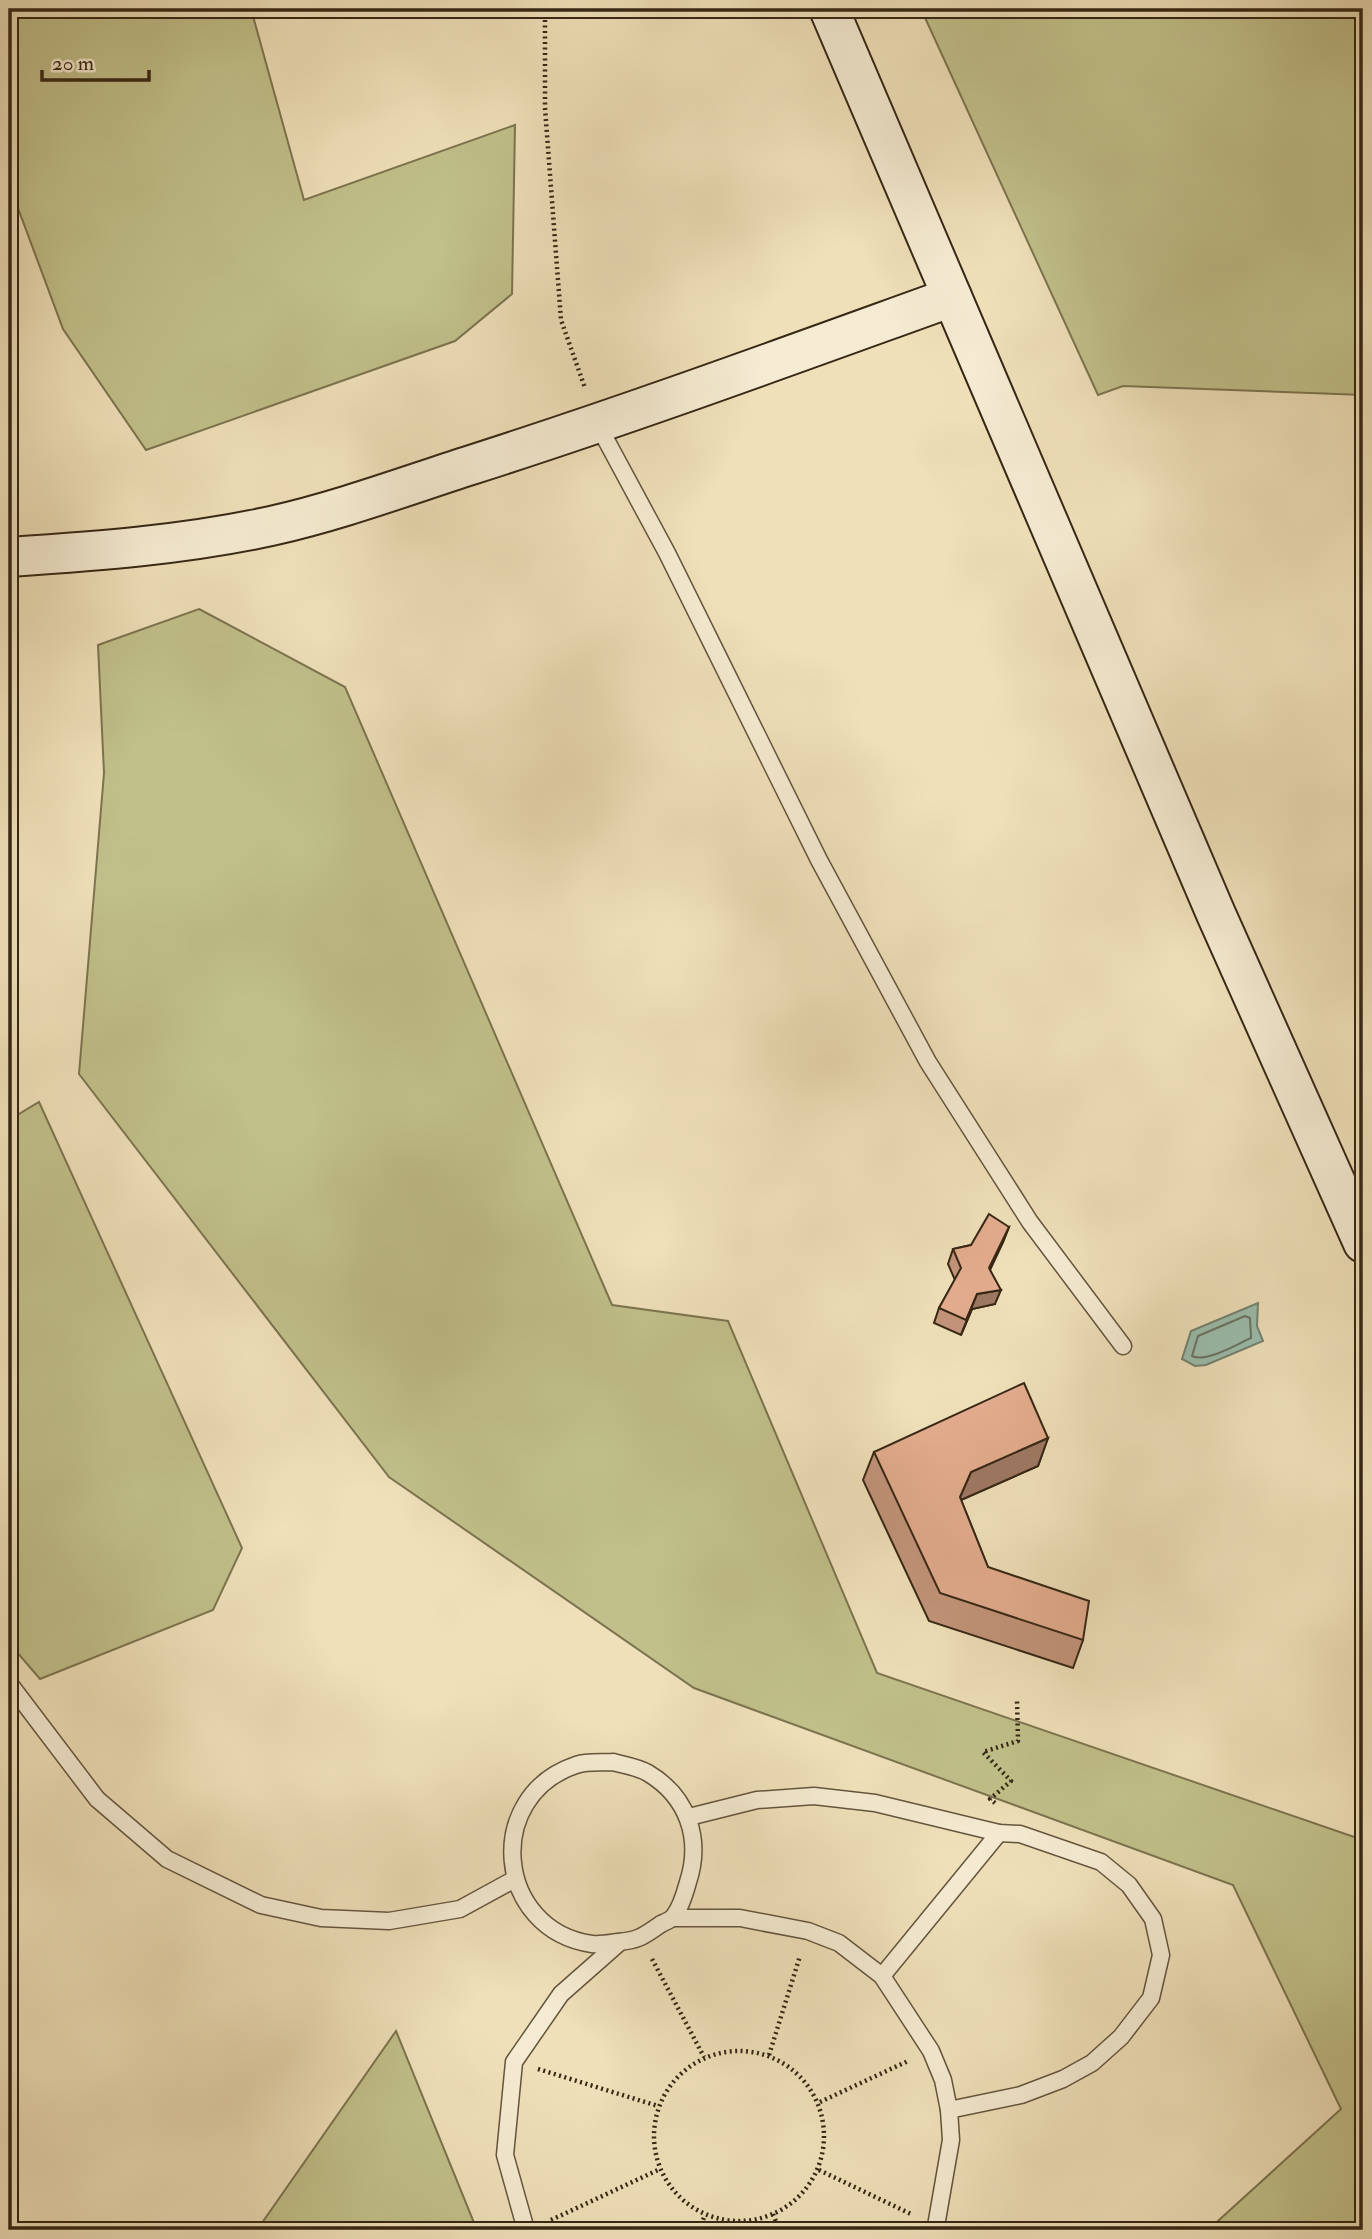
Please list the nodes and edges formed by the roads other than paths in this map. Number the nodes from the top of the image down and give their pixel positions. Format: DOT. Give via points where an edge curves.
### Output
graph roads {
  1 [pos="829,9"];
  2 [pos="952,297"];
  3 [pos="598,425"];
  4 [pos="9,557"];
  5 [pos="1363,1243"];
  6 [pos="1123,1346"];
  7 [pos="9,1683"];
  8 [pos="690,1817"];
  9 [pos="999,1833"];
  10 [pos="515,1880"];
  11 [pos="673,1918"];
  12 [pos="620,1942"];
  13 [pos="882,1976"];
  14 [pos="949,2110"];
  15 [pos="533,2227"];
  16 [pos="935,2228"];
  1 -- 2 [label="street"];
  2 -- 3 [label="street"];
  2 -- 5 [label="street" via="1216,914"];
  3 -- 4 [label="street" via="272,526 134,549"];
  3 -- 6 [label="lane" via="667,553 818,860 928,1062 1031,1222"];
  7 -- 10 [label="lane" via="97,1799 167,1859 261,1905 321,1918 389,1921 460,1909"];
  8 -- 9 [label="lane" via="757,1800 814,1797 875,1803"];
  8 -- 10 [label="lane" via="675,1795 648,1772 613,1762 577,1765 545,1781 522,1809 511,1843"];
  8 -- 11 [label="lane" via="695,1863"];
  9 -- 13 [label="lane"];
  9 -- 14 [label="lane" via="1020,1834 1101,1862 1129,1885 1153,1919 1161,1955 1151,1998 1121,2037 1092,2063 1021,2095"];
  10 -- 12 [label="lane" via="531,1911 559,1934 593,1944"];
  11 -- 12 [label="lane" via="641,1939"];
  11 -- 13 [label="lane" via="740,1918 808,1931 839,1943"];
  12 -- 15 [label="lane" via="561,1994 514,2062 505,2155"];
  13 -- 14 [label="lane" via="931,2051"];
  14 -- 16 [label="lane" via="951,2140"];
}
